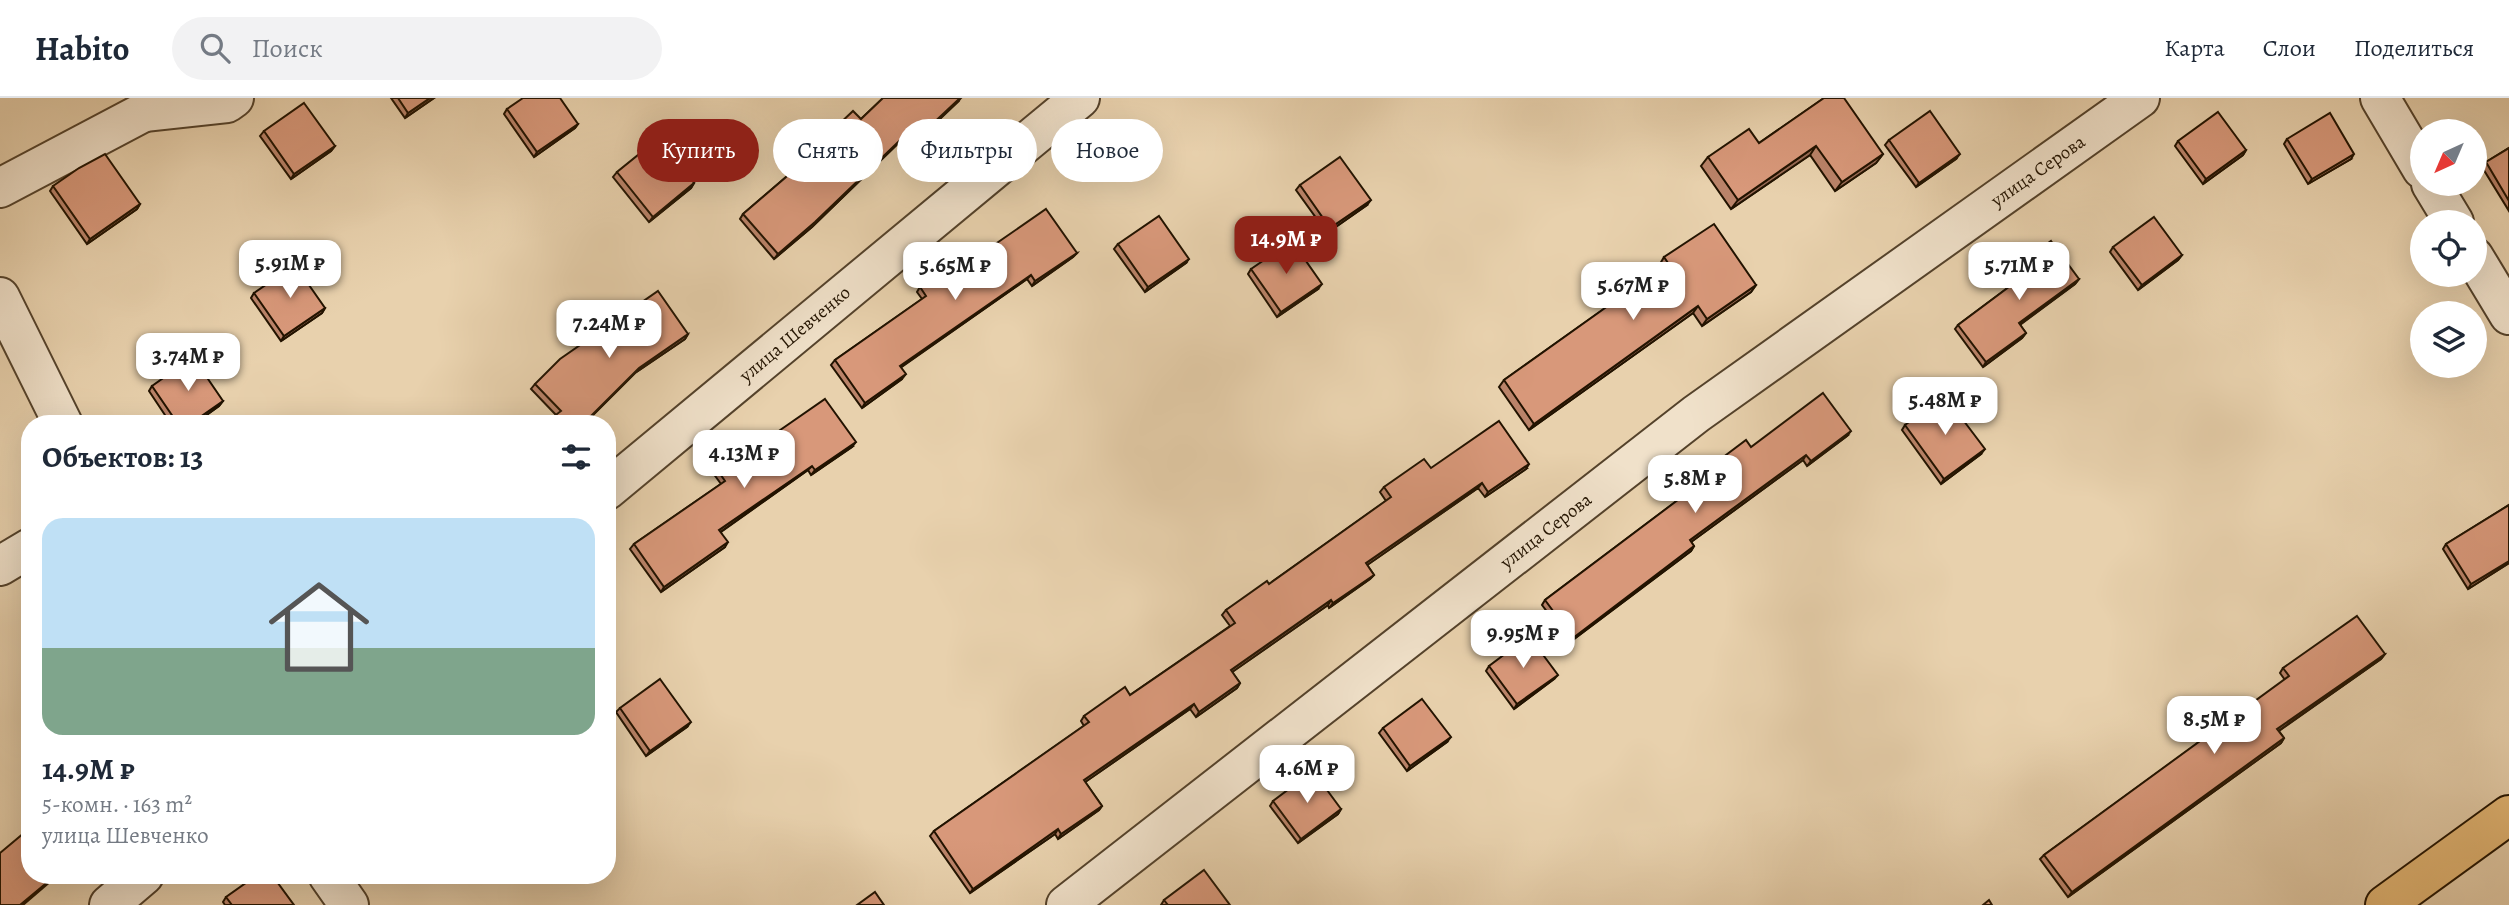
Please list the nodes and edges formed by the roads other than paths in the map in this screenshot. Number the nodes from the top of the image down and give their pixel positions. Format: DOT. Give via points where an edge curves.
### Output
graph roads {
  1 [pos="234,98"];
  2 [pos="1080,98"];
  3 [pos="2140,98"];
  4 [pos="2380,98"];
  5 [pos="150,105"];
  6 [pos="2410,149"];
  7 [pos="0,188"];
  8 [pos="2487,279"];
  9 [pos="0,298"];
  10 [pos="2509,315"];
  11 [pos="58,415"];
  12 [pos="616,483"];
  13 [pos="21,553"];
  14 [pos="0,566"];
  15 [pos="2509,815"];
  16 [pos="134,884"];
  17 [pos="334,884"];
  18 [pos="109,905"];
  19 [pos="348,905"];
  20 [pos="1066,905"];
  21 [pos="2385,905"];
  1 -- 5 [label="street" via="227,103"];
  2 -- 12 [label="street, улица Шевченко"];
  3 -- 20 [label="street, улица Серова" via="1696,414"];
  4 -- 6 [label="street"];
  5 -- 7 [label="street"];
  8 -- 10 [label="street"];
  9 -- 11 [label="street"];
  13 -- 14 [label="street"];
  15 -- 21 [label="main road"];
  16 -- 18 [label="street"];
  17 -- 19 [label="street"];
}
